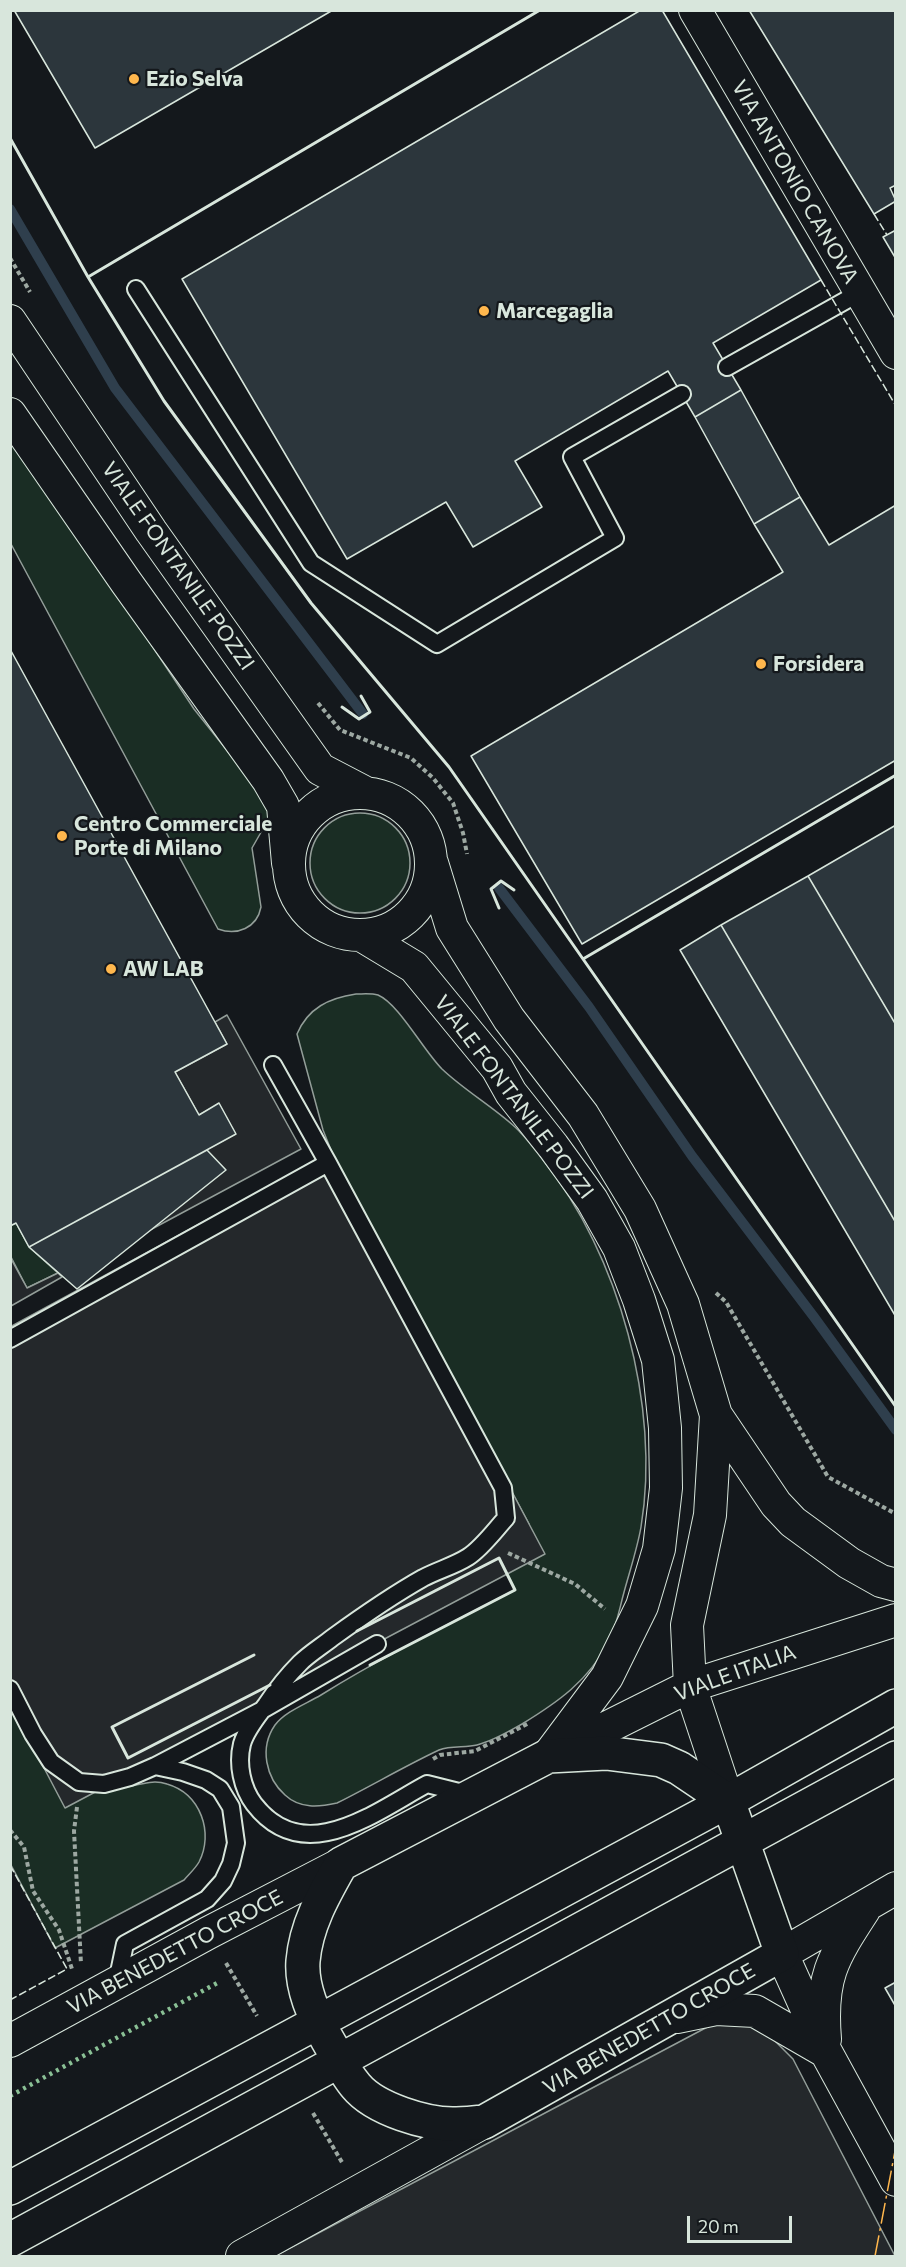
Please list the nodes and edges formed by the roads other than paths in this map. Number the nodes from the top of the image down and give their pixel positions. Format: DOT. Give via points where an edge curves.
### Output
graph roads {
  1 [pos="694,10"];
  2 [pos="136,289"];
  3 [pos="859,293"];
  4 [pos="10,321"];
  5 [pos="896,353"];
  6 [pos="727,367"];
  7 [pos="682,394"];
  8 [pos="10,414"];
  9 [pos="364,792"];
  10 [pos="288,862"];
  11 [pos="432,862"];
  12 [pos="361,935"];
  13 [pos="273,1065"];
  14 [pos="328,1163"];
  15 [pos="10,1339"];
  16 [pos="716,1415"];
  17 [pos="896,1585"];
  18 [pos="896,1620"];
  19 [pos="377,1644"];
  20 [pos="690,1686"];
  21 [pos="10,1689"];
  22 [pos="896,1706"];
  23 [pos="262,1710"];
  24 [pos="548,1756"];
  25 [pos="896,1758"];
  26 [pos="155,1766"];
  27 [pos="471,1796"];
  28 [pos="728,1801"];
  29 [pos="742,1843"];
  30 [pos="341,1864"];
  31 [pos="896,1888"];
  32 [pos="867,1905"];
  33 [pos="782,1954"];
  34 [pos="117,1982"];
  35 [pos="666,2019"];
  36 [pos="318,2022"];
  37 [pos="10,2041"];
  38 [pos="826,2052"];
  39 [pos="340,2061"];
  40 [pos="484,2122"];
  41 [pos="896,2180"];
  42 [pos="10,2188"];
  43 [pos="10,2240"];
  44 [pos="242,2256"];
  1 -- 3 [label="street, VIA ANTONIO CANOVA"];
  2 -- 7 [label="lane" via="311,563 437,644 615,538 572,457"];
  3 -- 5 [label="street, VIA ANTONIO CANOVA"];
  3 -- 6 [label="lane"];
  4 -- 9 [label="street, VIALE FONTANILE POZZI" via="151,531 320,769"];
  8 -- 10 [label="street, VIALE FONTANILE POZZI" via="268,780 283,806"];
  9 -- 10 [label="street, VIALE FONTANILE POZZI" via="341,794 320,804 292,840"];
  9 -- 11 [label="street, VIALE FONTANILE POZZI" via="386,796 412,814 429,841"];
  10 -- 12 [label="street, VIALE FONTANILE POZZI" via="292,885 302,906 332,929"];
  11 -- 12 [label="street, VIALE FONTANILE POZZI" via="429,885 419,905 404,921 383,932"];
  11 -- 16 [label="street, VIALE FONTANILE POZZI" via="452,928 509,1019 583,1115 640,1209 683,1304"];
  12 -- 24 [label="street, VIALE FONTANILE POZZI" via="414,967 497,1068 511,1093 592,1200 619,1248 658,1360 666,1488 659,1549 642,1606 607,1677"];
  13 -- 14 [label="lane"];
  14 -- 15 [label="lane"];
  14 -- 23 [label="lane" via="503,1488 506,1518 470,1556 424,1578 362,1616 301,1662"];
  16 -- 17 [label="street" via="792,1522 849,1563"];
  16 -- 20 [label="street" via="710,1515 687,1625"];
  18 -- 20 [label="street, VIALE ITALIA"];
  19 -- 23 [label="lane"];
  20 -- 24 [label="street, VIALE ITALIA"];
  20 -- 28 [label="street"];
  21 -- 26 [label="lane" via="51,1762 79,1782 104,1784"];
  22 -- 28 [label="main road"];
  23 -- 26 [label="lane"];
  23 -- 27 [label="lane" via="242,1742 242,1779 261,1812 293,1832 324,1834 344,1828 427,1784"];
  24 -- 27 [label="main road, VIA BENEDETTO CROCE"];
  24 -- 28 [label="main road, VIA BENEDETTO CROCE" via="606,1753 661,1760"];
  25 -- 29 [label="main road"];
  26 -- 34 [label="lane" via="206,1780 220,1789 231,1807 236,1843 223,1881 207,1899 125,1944"];
  27 -- 30 [label="main road, VIA BENEDETTO CROCE"];
  28 -- 29 [label="main road"];
  28 -- 36 [label="main road"];
  29 -- 33 [label="main road"];
  29 -- 39 [label="main road"];
  30 -- 34 [label="street, VIA BENEDETTO CROCE"];
  30 -- 36 [label="main road, VIA BENEDETTO CROCE" via="310,1925 303,1962 305,1988"];
  31 -- 32 [label="street, VIA BENEDETTO CROCE"];
  32 -- 33 [label="street, VIA BENEDETTO CROCE"];
  32 -- 38 [label="street" via="838,1951 827,1980 822,2008"];
  33 -- 35 [label="main road, VIA BENEDETTO CROCE"];
  33 -- 38 [label="street"];
  34 -- 37 [label="street, VIA BENEDETTO CROCE"];
  35 -- 38 [label="street" via="716,2009 755,2011"];
  35 -- 40 [label="main road, VIA BENEDETTO CROCE"];
  36 -- 39 [label="main road, VIA BENEDETTO CROCE"];
  36 -- 42 [label="main road"];
  38 -- 41 [label="street"];
  39 -- 40 [label="main road, VIA BENEDETTO CROCE" via="357,2087 406,2115 454,2125"];
  39 -- 43 [label="main road"];
  40 -- 44 [label="street, VIA BENEDETTO CROCE"];
}
